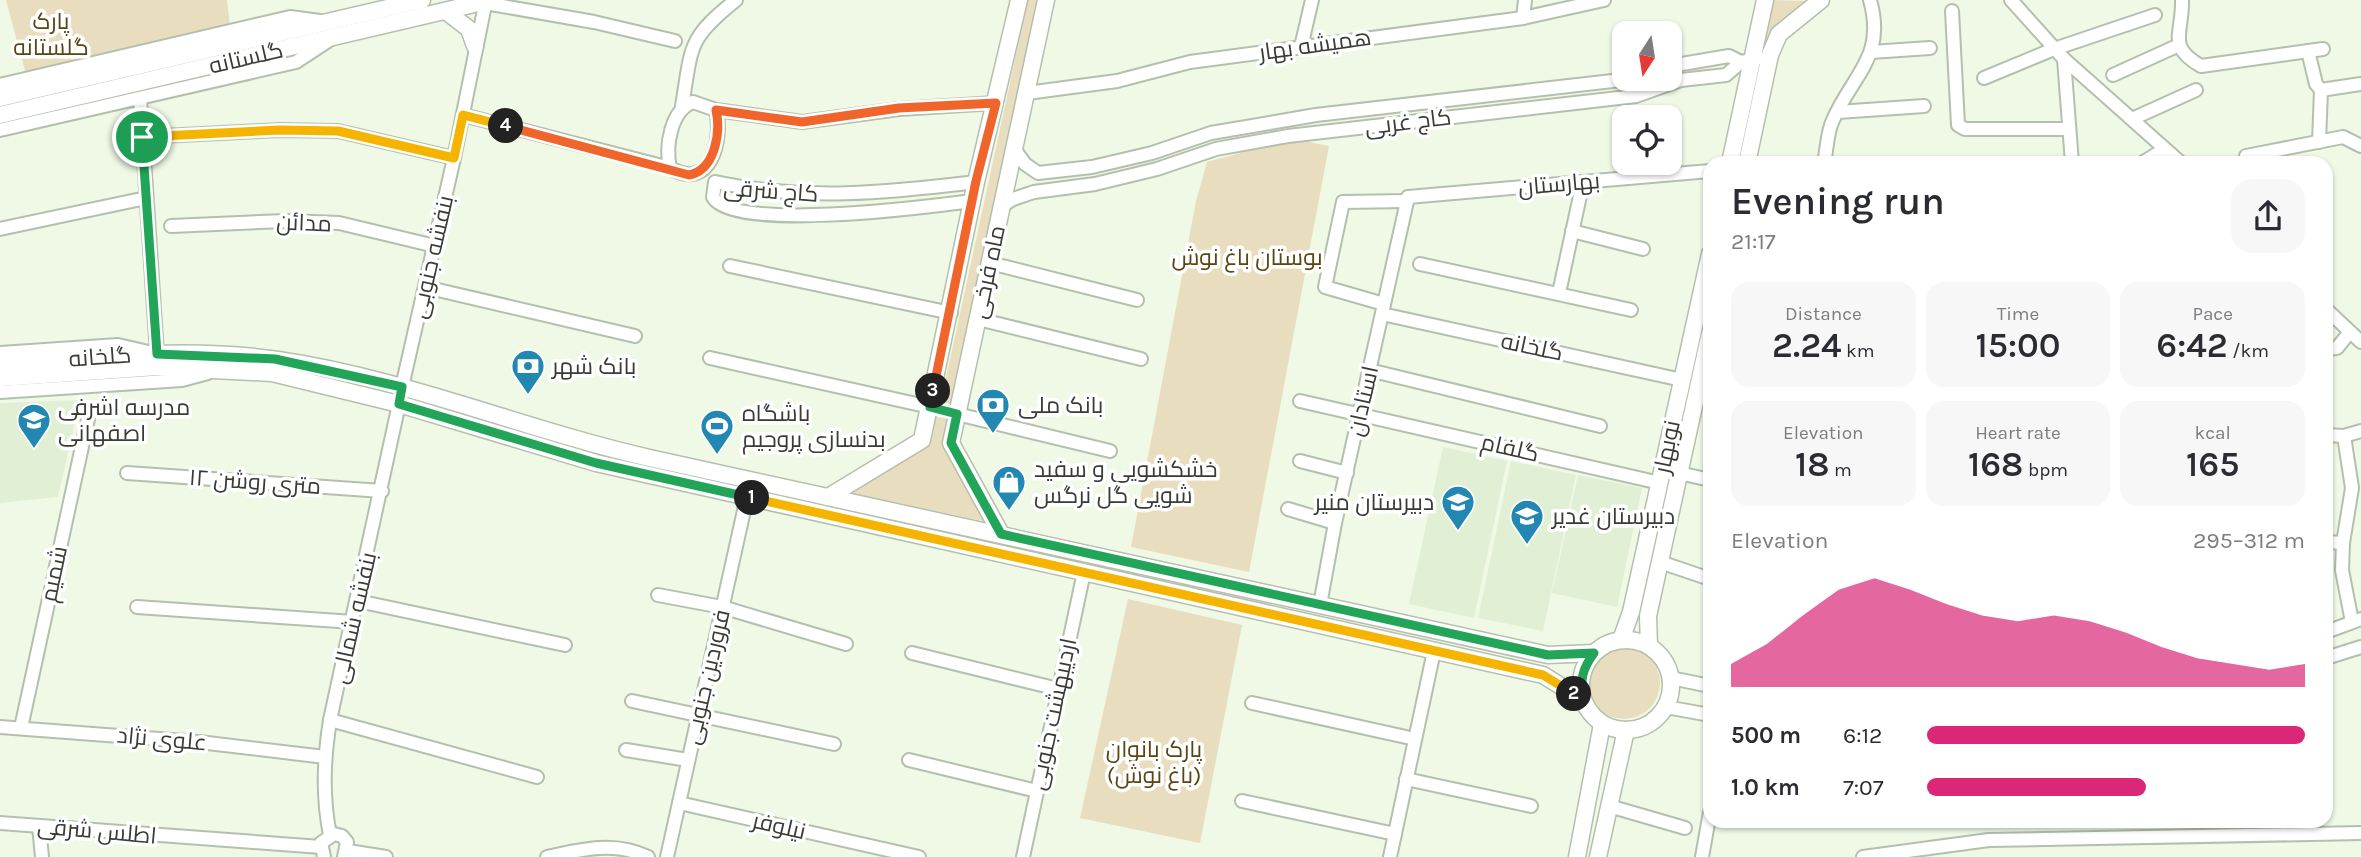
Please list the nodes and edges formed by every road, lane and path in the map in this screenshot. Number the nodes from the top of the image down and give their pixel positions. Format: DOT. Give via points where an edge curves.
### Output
graph roads {
  1 [pos="422,0"];
  2 [pos="736,0"];
  3 [pos="1019,0"];
  4 [pos="1046,0"];
  5 [pos="1312,0"];
  6 [pos="1525,0"];
  7 [pos="1604,0"];
  8 [pos="1765,0"];
  9 [pos="1821,0"];
  10 [pos="1870,0"];
  11 [pos="2182,0"];
  12 [pos="487,1"];
  13 [pos="2016,3"];
  14 [pos="447,12"];
  15 [pos="1952,12"];
  16 [pos="2155,15"];
  17 [pos="1523,18"];
  18 [pos="329,31"];
  19 [pos="674,41"];
  20 [pos="475,46"];
  21 [pos="2177,46"];
  22 [pos="1301,47"];
  23 [pos="1930,48"];
  24 [pos="2054,49"];
  25 [pos="2323,49"];
  26 [pos="2308,51"];
  27 [pos="1871,52"];
  28 [pos="1770,55"];
  29 [pos="2064,59"];
  30 [pos="1747,61"];
  31 [pos="1682,64"];
  32 [pos="2113,75"];
  33 [pos="1983,78"];
  34 [pos="1612,83"];
  35 [pos="2361,84"];
  36 [pos="0,85"];
  37 [pos="2196,90"];
  38 [pos="2321,90"];
  39 [pos="1510,92"];
  40 [pos="1027,93"];
  41 [pos="0,98"];
  42 [pos="140,98"];
  43 [pos="996,103"];
  44 [pos="682,106"];
  45 [pos="1923,106"];
  46 [pos="1512,109"];
  47 [pos="716,110"];
  48 [pos="1838,112"];
  49 [pos="0,115"];
  50 [pos="463,115"];
  51 [pos="1316,115"];
  52 [pos="2132,120"];
  53 [pos="2068,129"];
  54 [pos="0,130"];
  55 [pos="1318,132"];
  56 [pos="142,137"];
  57 [pos="2319,142"];
  58 [pos="2361,146"];
  59 [pos="2165,149"];
  60 [pos="1015,150"];
  61 [pos="1731,156"];
  62 [pos="1748,156"];
  63 [pos="1825,156"];
  64 [pos="2071,156"];
  65 [pos="2154,156"];
  66 [pos="2173,156"];
  67 [pos="2246,156"];
  68 [pos="2279,156"];
  69 [pos="454,158"];
  70 [pos="670,168"];
  71 [pos="1038,173"];
  72 [pos="1703,173"];
  73 [pos="976,181"];
  74 [pos="1583,182"];
  75 [pos="1034,192"];
  76 [pos="146,198"];
  77 [pos="1408,199"];
  78 [pos="972,201"];
  79 [pos="1002,206"];
  80 [pos="171,226"];
  81 [pos="0,229"];
  82 [pos="1572,231"];
  83 [pos="435,246"];
  84 [pos="1643,249"];
  85 [pos="990,263"];
  86 [pos="1420,264"];
  87 [pos="730,266"];
  88 [pos="1703,286"];
  89 [pos="425,287"];
  90 [pos="1559,293"];
  91 [pos="1137,300"];
  92 [pos="1383,309"];
  93 [pos="1631,310"];
  94 [pos="951,313"];
  95 [pos="2333,316"];
  96 [pos="978,319"];
  97 [pos="2349,333"];
  98 [pos="635,335"];
  99 [pos="2361,342"];
  100 [pos="2333,348"];
  101 [pos="0,353"];
  102 [pos="157,354"];
  103 [pos="710,358"];
  104 [pos="1141,359"];
  105 [pos="0,364"];
  106 [pos="220,369"];
  107 [pos="1370,370"];
  108 [pos="0,378"];
  109 [pos="1682,380"];
  110 [pos="1703,385"];
  111 [pos="0,392"];
  112 [pos="401,396"];
  113 [pos="1300,401"];
  114 [pos="930,407"];
  115 [pos="1360,413"];
  116 [pos="957,414"];
  117 [pos="88,419"];
  118 [pos="1600,426"];
  119 [pos="2361,431"];
  120 [pos="2333,435"];
  121 [pos="2344,436"];
  122 [pos="1110,451"];
  123 [pos="1300,461"];
  124 [pos="127,473"];
  125 [pos="1346,473"];
  126 [pos="1679,473"];
  127 [pos="1703,478"];
  128 [pos="1660,483"];
  129 [pos="2357,488"];
  130 [pos="382,491"];
  131 [pos="747,497"];
  132 [pos="828,497"];
  133 [pos="1287,509"];
  134 [pos="1335,523"];
  135 [pos="1001,534"];
  136 [pos="2333,542"];
  137 [pos="2343,543"];
  138 [pos="1660,562"];
  139 [pos="1084,572"];
  140 [pos="1703,577"];
  141 [pos="658,595"];
  142 [pos="358,601"];
  143 [pos="1320,605"];
  144 [pos="137,607"];
  145 [pos="722,607"];
  146 [pos="2356,620"];
  147 [pos="353,622"];
  148 [pos="2333,629"];
  149 [pos="1621,640"];
  150 [pos="846,644"];
  151 [pos="565,645"];
  152 [pos="1649,646"];
  153 [pos="2361,647"];
  154 [pos="1434,651"];
  155 [pos="912,653"];
  156 [pos="1594,653"];
  157 [pos="2333,656"];
  158 [pos="1671,678"];
  159 [pos="1703,685"];
  160 [pos="1058,689"];
  161 [pos="1583,700"];
  162 [pos="632,701"];
  163 [pos="1252,703"];
  164 [pos="1665,707"];
  165 [pos="1703,714"];
  166 [pos="698,715"];
  167 [pos="330,720"];
  168 [pos="1602,724"];
  169 [pos="0,727"];
  170 [pos="21,728"];
  171 [pos="1626,730"];
  172 [pos="1415,739"];
  173 [pos="834,744"];
  174 [pos="626,750"];
  175 [pos="324,757"];
  176 [pos="688,760"];
  177 [pos="909,760"];
  178 [pos="537,777"];
  179 [pos="1406,779"];
  180 [pos="1037,791"];
  181 [pos="1242,800"];
  182 [pos="679,803"];
  183 [pos="1531,806"];
  184 [pos="1609,806"];
  185 [pos="0,824"];
  186 [pos="39,826"];
  187 [pos="1685,828"];
  188 [pos="1707,828"];
  189 [pos="2361,833"];
  190 [pos="1395,834"];
  191 [pos="330,835"];
  192 [pos="322,852"];
  193 [pos="346,854"];
  194 [pos="1919,854"];
  195 [pos="42,857"];
  196 [pos="386,857"];
  197 [pos="547,857"];
  198 [pos="648,857"];
  199 [pos="667,857"];
  200 [pos="919,857"];
  201 [pos="1023,857"];
  202 [pos="1390,857"];
  203 [pos="1577,857"];
  204 [pos="1598,857"];
  205 [pos="1702,857"];
  206 [pos="1863,857"];
  1 -- 18 [label="main road, گلستانه"];
  2 -- 44 [label="street" via="705,25 692,46"];
  3 -- 43 [label="main road, ماه فرخی"];
  4 -- 40 [label="main road, ماه فرخی"];
  5 -- 22 [label="street"];
  6 -- 17 [label="street"];
  7 -- 17 [label="street, همیشه بهار"];
  8 -- 30 [label="main road"];
  9 -- 28 [label="main road" via="1779,34"];
  10 -- 27 [label="street" via="1875,19"];
  11 -- 21 [label="street"];
  12 -- 14 [label="main road, گلستانه"];
  12 -- 19 [label="street"];
  12 -- 20 [label="street, بنفشه جنوبی"];
  13 -- 24 [label="street"];
  14 -- 18 [label="main road, گلستانه"];
  14 -- 20 [label="main road" via="469,29"];
  15 -- 53 [label="street" via="1958,125 1965,129"];
  16 -- 24 [label="street"];
  17 -- 22 [label="street, همیشه بهار"];
  18 -- 36 [label="street" via="290,17"];
  18 -- 41 [label="main road, گلستانه"];
  18 -- 42 [label="street" via="296,62"];
  18 -- 49 [label="main road, گلستانه"];
  20 -- 50 [label="street, بنفشه جنوبی"];
  21 -- 26 [label="street" via="2201,66"];
  21 -- 32 [label="street"];
  22 -- 40 [label="street, همیشه بهار"];
  23 -- 27 [label="street"];
  24 -- 29 [label="street"];
  24 -- 33 [label="street"];
  25 -- 26 [label="street"];
  26 -- 38 [label="street"];
  27 -- 48 [label="street"];
  28 -- 30 [label="street"];
  28 -- 62 [label="main road"];
  29 -- 52 [label="street"];
  29 -- 53 [label="street"];
  30 -- 31 [label="street" via="1729,56"];
  30 -- 46 [label="street, کاج غربی" via="1726,75 1681,80 1636,96"];
  30 -- 61 [label="main road"];
  34 -- 39 [label="street, کاج غربی"];
  35 -- 38 [label="street"];
  37 -- 52 [label="street"];
  38 -- 57 [label="street"];
  39 -- 46 [label="street"];
  39 -- 51 [label="street, کاج غربی"];
  40 -- 60 [label="main road, ماه فرخی"];
  42 -- 54 [label="street"];
  42 -- 56 [label="street"];
  43 -- 47 [label="street" via="899,108 802,122"];
  43 -- 73 [label="main road, ماه فرخی"];
  44 -- 47 [label="street" via="693,102"];
  44 -- 70 [label="street" via="667,156"];
  45 -- 48 [label="street"];
  46 -- 55 [label="street, کاج غربی"];
  47 -- 70 [label="street" via="717,131 709,165 703,172 689,175"];
  48 -- 63 [label="street"];
  50 -- 69 [label="street, بنفشه جنوبی"];
  50 -- 70 [label="street"];
  51 -- 55 [label="street"];
  51 -- 71 [label="street, کاج غربی" via="1211,133 1092,167"];
  52 -- 59 [label="street"];
  53 -- 64 [label="street"];
  55 -- 75 [label="street, کاج غربی" via="1216,149 1095,184"];
  56 -- 69 [label="street" via="338,131"];
  56 -- 76 [label="street"];
  57 -- 58 [label="street" via="2343,137"];
  57 -- 68 [label="street"];
  59 -- 65 [label="street"];
  59 -- 66 [label="street"];
  60 -- 71 [label="street"];
  60 -- 79 [label="main road, ماه فرخی"];
  67 -- 68 [label="street"];
  69 -- 83 [label="street, بنفشه جنوبی"];
  71 -- 75 [label="street" via="1031,180"];
  72 -- 74 [label="street, بهارستان"];
  73 -- 78 [label="main road, ماه فرخی"];
  73 -- 78 [label="street, کاج شرقی" via="856,195 804,195 715,182 713,197 722,205 794,215 852,215"];
  74 -- 77 [label="street, بهارستان"];
  74 -- 82 [label="street"];
  75 -- 79 [label="street, کاج غربی"];
  76 -- 81 [label="street"];
  76 -- 102 [label="street"];
  77 -- 92 [label="street, استادان"];
  77 -- 92 [label="street, بهارستان" via="1343,202 1325,287"];
  78 -- 94 [label="main road, ماه فرخی"];
  79 -- 85 [label="main road, ماه فرخی"];
  80 -- 83 [label="street, مدائن" via="339,223"];
  82 -- 84 [label="street"];
  82 -- 90 [label="street"];
  83 -- 89 [label="street, بنفشه جنوبی"];
  85 -- 91 [label="street"];
  85 -- 96 [label="main road, ماه فرخی"];
  86 -- 90 [label="street"];
  87 -- 94 [label="street"];
  88 -- 109 [label="main road, نوبهار"];
  89 -- 98 [label="street"];
  89 -- 112 [label="street, بنفشه جنوبی"];
  90 -- 93 [label="street"];
  92 -- 107 [label="street, استادان"];
  92 -- 109 [label="street, گلخانه"];
  94 -- 114 [label="main road, ماه فرخی"];
  95 -- 97 [label="street"];
  96 -- 104 [label="street"];
  96 -- 116 [label="main road, ماه فرخی"];
  97 -- 99 [label="street"];
  97 -- 100 [label="street"];
  101 -- 102 [label="street" via="118,345"];
  102 -- 105 [label="main road, گلخانه"];
  102 -- 112 [label="main road, گلخانه" via="275,359"];
  103 -- 114 [label="street"];
  106 -- 108 [label="main road, گلخانه" via="102,369"];
  106 -- 111 [label="street" via="182,380"];
  106 -- 112 [label="main road, گلخانه"];
  107 -- 115 [label="street, استادان"];
  107 -- 118 [label="street"];
  109 -- 128 [label="main road, نوبهار"];
  110 -- 126 [label="main road, نوبهار"];
  112 -- 130 [label="street, بنفشه شمالی"];
  112 -- 131 [label="main road, گلخانه" via="596,463"];
  112 -- 132 [label="main road, گلخانه" via="599,447"];
  113 -- 115 [label="street, گلفام"];
  114 -- 116 [label="main road"];
  114 -- 132 [label="main road, ماه فرخی" via="922,440"];
  115 -- 125 [label="street, استادان"];
  115 -- 128 [label="street, گلفام"];
  116 -- 122 [label="street"];
  116 -- 135 [label="main road, ماه فرخی" via="951,443"];
  117 -- 170 [label="street, شمیم"];
  119 -- 121 [label="street"];
  120 -- 121 [label="street"];
  121 -- 129 [label="street"];
  123 -- 125 [label="street"];
  124 -- 130 [label="street, ۱۲ متری روشن"];
  125 -- 134 [label="street, استادان"];
  126 -- 127 [label="street"];
  126 -- 138 [label="main road, نوبهار"];
  128 -- 149 [label="main road, نوبهار"];
  129 -- 137 [label="street"];
  130 -- 142 [label="street, بنفشه شمالی"];
  131 -- 139 [label="main road, گلخانه"];
  131 -- 145 [label="street, فروردین جنوبی"];
  132 -- 135 [label="main road, گلخانه"];
  133 -- 134 [label="street"];
  134 -- 143 [label="street, استادان"];
  135 -- 143 [label="main road, گلخانه"];
  136 -- 137 [label="street"];
  137 -- 146 [label="street" via="2343,570"];
  138 -- 140 [label="street"];
  138 -- 152 [label="main road, نوبهار" via="1648,616"];
  139 -- 154 [label="main road, گلخانه"];
  139 -- 160 [label="street, اردیبهشت جنوبی"];
  141 -- 145 [label="street"];
  142 -- 147 [label="street, بنفشه شمالی"];
  142 -- 151 [label="street"];
  143 -- 156 [label="main road, گلخانه" via="1548,655"];
  144 -- 147 [label="street"];
  145 -- 150 [label="street"];
  145 -- 166 [label="street, فروردین جنوبی"];
  146 -- 148 [label="street"];
  147 -- 167 [label="street, بنفشه شمالی"];
  149 -- 152 [label="main road"];
  149 -- 156 [label="main road"];
  152 -- 158 [label="main road" via="1659,654"];
  153 -- 157 [label="street"];
  154 -- 161 [label="main road, گلخانه" via="1543,675"];
  154 -- 172 [label="street"];
  155 -- 160 [label="street"];
  156 -- 161 [label="main road" via="1580,683"];
  158 -- 159 [label="street"];
  158 -- 164 [label="main road"];
  160 -- 180 [label="street, اردیبهشت جنوبی"];
  161 -- 168 [label="main road"];
  162 -- 166 [label="street"];
  163 -- 172 [label="street"];
  164 -- 165 [label="street"];
  164 -- 171 [label="main road" via="1648,723"];
  166 -- 173 [label="street"];
  166 -- 176 [label="street, فروردین جنوبی"];
  167 -- 175 [label="street, بنفشه شمالی"];
  167 -- 178 [label="street"];
  168 -- 171 [label="main road"];
  168 -- 203 [label="main road"];
  169 -- 170 [label="street, علوی نژاد"];
  170 -- 175 [label="street, علوی نژاد"];
  171 -- 184 [label="main road"];
  172 -- 179 [label="street"];
  174 -- 176 [label="street"];
  175 -- 191 [label="street, بنفشه شمالی" via="324,804"];
  176 -- 182 [label="street, فروردین جنوبی"];
  177 -- 180 [label="street"];
  179 -- 183 [label="street"];
  179 -- 190 [label="street"];
  180 -- 201 [label="street, اردیبهشت جنوبی"];
  181 -- 190 [label="street"];
  182 -- 199 [label="street, فروردین جنوبی"];
  182 -- 200 [label="street, نیلوفر"];
  184 -- 187 [label="street"];
  184 -- 204 [label="main road"];
  185 -- 186 [label="street, اطلس شرقی"];
  186 -- 192 [label="street, اطلس شرقی"];
  186 -- 195 [label="street"];
  188 -- 205 [label="street"];
  189 -- 194 [label="street" via="2015,839"];
  190 -- 202 [label="street"];
  191 -- 192 [label="street"];
  191 -- 193 [label="street" via="342,836 347,842"];
  193 -- 196 [label="street"];
  194 -- 206 [label="street"];
  197 -- 198 [label="street" via="594,847 632,849"];
}
